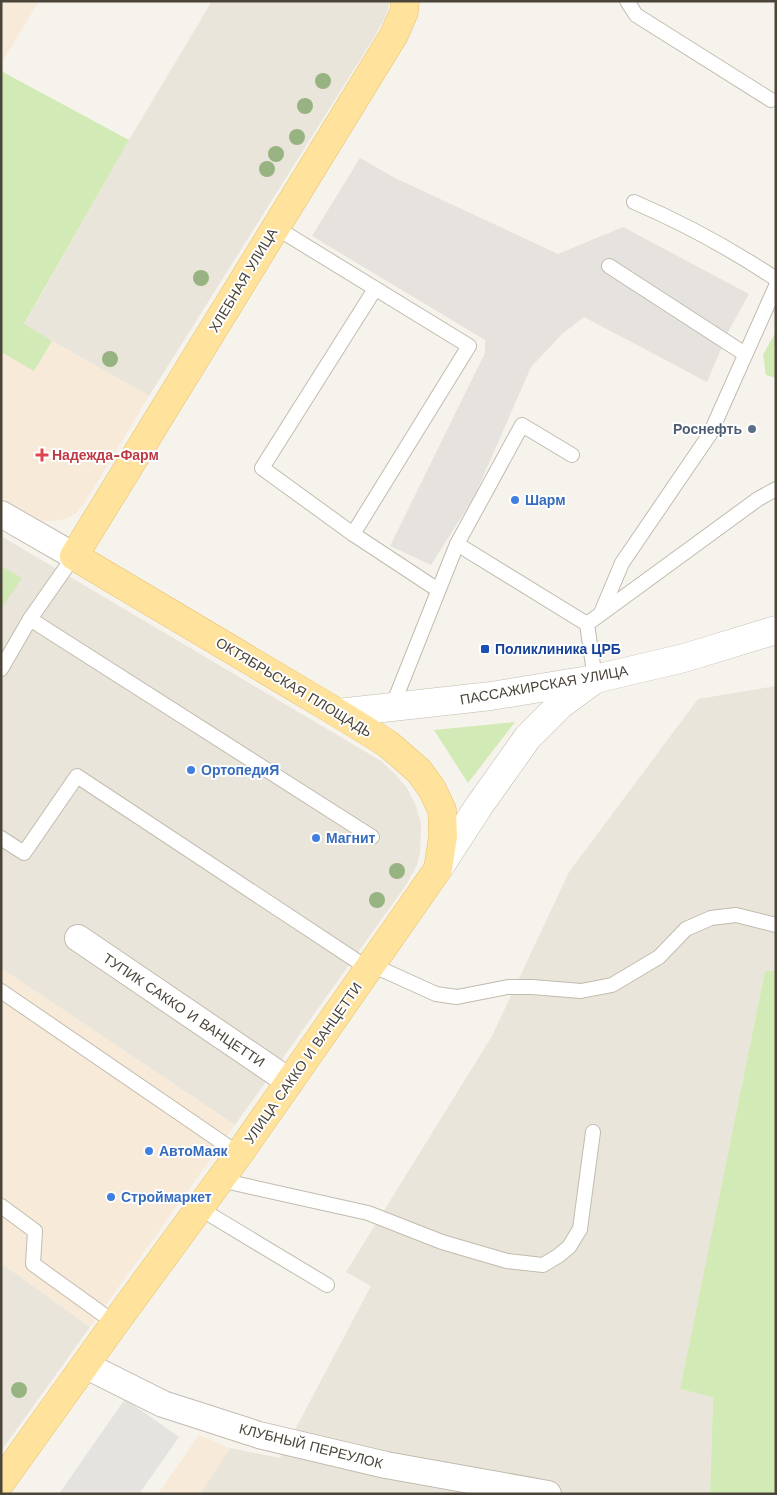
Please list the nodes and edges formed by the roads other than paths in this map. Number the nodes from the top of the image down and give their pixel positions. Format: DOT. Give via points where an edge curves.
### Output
graph roads {
  1 [pos="405,1"];
  2 [pos="627,1"];
  3 [pos="772,100"];
  4 [pos="634,202"];
  5 [pos="276,227"];
  6 [pos="609,266"];
  7 [pos="776,279"];
  8 [pos="776,286"];
  9 [pos="375,289"];
  10 [pos="745,354"];
  11 [pos="572,455"];
  12 [pos="776,489"];
  13 [pos="1,514"];
  14 [pos="353,534"];
  15 [pos="457,544"];
  16 [pos="74,556"];
  17 [pos="438,590"];
  18 [pos="601,613"];
  19 [pos="30,619"];
  20 [pos="587,624"];
  21 [pos="776,630"];
  22 [pos="1,669"];
  23 [pos="595,679"];
  24 [pos="392,707"];
  25 [pos="338,713"];
  26 [pos="372,837"];
  27 [pos="1,838"];
  28 [pos="438,869"];
  29 [pos="776,925"];
  30 [pos="78,938"];
  31 [pos="370,967"];
  32 [pos="1,991"];
  33 [pos="290,1082"];
  34 [pos="593,1132"];
  35 [pos="239,1154"];
  36 [pos="220,1180"];
  37 [pos="1,1206"];
  38 [pos="199,1208"];
  39 [pos="327,1285"];
  40 [pos="115,1323"];
  41 [pos="85,1365"];
  42 [pos="1,1482"];
  43 [pos="548,1494"];
  1 -- 5 [label="main road, ХЛЕБНАЯ УЛИЦА" via="394,35"];
  2 -- 3 [label="lane" via="636,15"];
  4 -- 7 [label="lane" via="746,259"];
  5 -- 9 [label="lane"];
  5 -- 16 [label="main road, ХЛЕБНАЯ УЛИЦА"];
  6 -- 10 [label="lane"];
  8 -- 10 [label="lane"];
  9 -- 14 [label="lane" via="262,468"];
  9 -- 14 [label="lane" via="468,346"];
  10 -- 18 [label="lane" via="710,434 622,563"];
  11 -- 15 [label="lane" via="522,425"];
  12 -- 18 [label="lane"];
  13 -- 16 [label="street"];
  14 -- 17 [label="lane"];
  15 -- 17 [label="lane"];
  15 -- 20 [label="lane"];
  16 -- 19 [label="lane"];
  16 -- 25 [label="main road, ОКТЯБРЬСКАЯ ПЛОЩАДЬ"];
  17 -- 24 [label="lane"];
  18 -- 20 [label="lane"];
  19 -- 22 [label="lane"];
  19 -- 26 [label="lane"];
  20 -- 23 [label="lane"];
  21 -- 23 [label="street, ПАССАЖИРСКАЯ УЛИЦА" via="684,658"];
  23 -- 24 [label="street, ПАССАЖИРСКАЯ УЛИЦА" via="492,696"];
  23 -- 28 [label="street, УЛИЦА САККО И ВАНЦЕТТИ" via="560,705 528,737"];
  24 -- 25 [label="street, ПАССАЖИРСКАЯ УЛИЦА"];
  25 -- 28 [label="main road, ОКТЯБРЬСКАЯ ПЛОЩАДЬ" via="388,744 419,771 432,789 442,810 443,836"];
  27 -- 31 [label="lane" via="24,853 77,776"];
  28 -- 31 [label="main road, УЛИЦА САККО И ВАНЦЕТТИ"];
  29 -- 31 [label="lane" via="736,915 712,918 686,929 659,957 612,985 582,991 508,987 457,997 436,994"];
  30 -- 33 [label="street, ТУПИК САККО И ВАНЦЕТТИ"];
  31 -- 33 [label="main road, УЛИЦА САККО И ВАНЦЕТТИ"];
  32 -- 35 [label="lane"];
  33 -- 35 [label="main road, УЛИЦА САККО И ВАНЦЕТТИ"];
  34 -- 36 [label="lane" via="580,1229 569,1247 542,1265 507,1261 442,1242 368,1213"];
  35 -- 36 [label="main road, УЛИЦА САККО И ВАНЦЕТТИ"];
  36 -- 38 [label="main road, УЛИЦА САККО И ВАНЦЕТТИ"];
  37 -- 40 [label="lane" via="35,1230 32,1264"];
  38 -- 39 [label="lane"];
  38 -- 40 [label="main road, УЛИЦА САККО И ВАНЦЕТТИ"];
  40 -- 41 [label="main road, УЛИЦА САККО И ВАНЦЕТТИ"];
  41 -- 42 [label="main road, УЛИЦА САККО И ВАНЦЕТТИ"];
  41 -- 43 [label="street, КЛУБНЫЙ ПЕРЕУЛОК" via="163,1404 259,1435 386,1465"];
}
